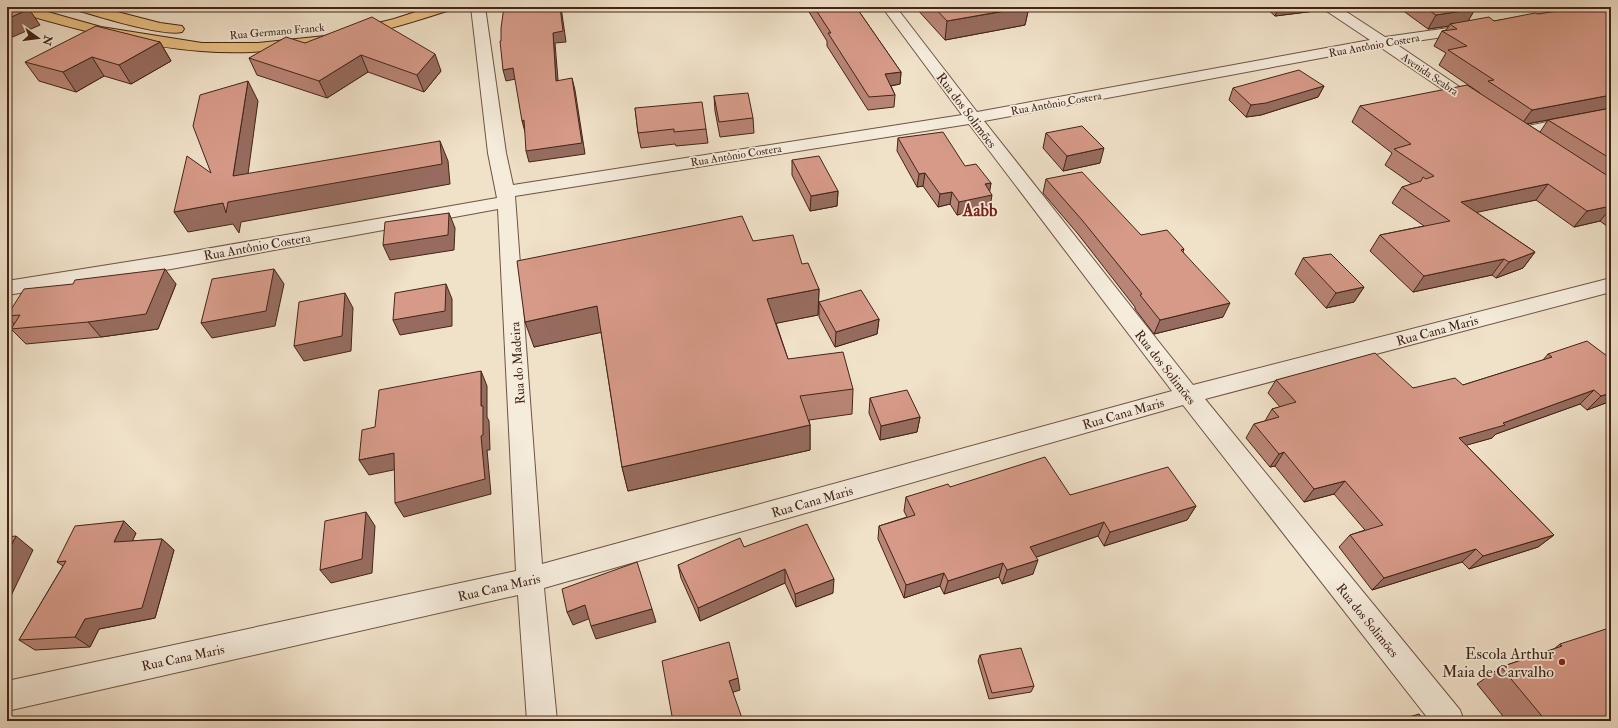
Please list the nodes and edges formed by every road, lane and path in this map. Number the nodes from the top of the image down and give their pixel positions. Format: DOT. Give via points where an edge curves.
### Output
graph roads {
  1 [pos="14,7"];
  2 [pos="402,7"];
  3 [pos="445,7"];
  4 [pos="478,7"];
  5 [pos="889,7"];
  6 [pos="1330,7"];
  7 [pos="86,8"];
  8 [pos="66,21"];
  9 [pos="1483,26"];
  10 [pos="190,31"];
  11 [pos="206,33"];
  12 [pos="1383,42"];
  13 [pos="1486,112"];
  14 [pos="1611,114"];
  15 [pos="973,118"];
  16 [pos="1538,146"];
  17 [pos="506,197"];
  18 [pos="1611,285"];
  19 [pos="7,288"];
  20 [pos="1188,395"];
  21 [pos="530,580"];
  22 [pos="7,696"];
  23 [pos="542,721"];
  24 [pos="1449,721"];
  1 -- 8 [label="main road, Rua Germano Franck"];
  2 -- 11 [label="main road, Rua Germano Franck" via="320,29 241,36"];
  3 -- 8 [label="main road, Rua Germano Franck" via="399,22 325,40 258,47 202,47 170,43 100,31"];
  4 -- 17 [label="street, Rua do Madeira"];
  5 -- 15 [label="street, Rua dos Solimões"];
  6 -- 12 [label="street, Avenida Seabra"];
  7 -- 8 [label="main road"];
  7 -- 10 [label="main road" via="160,27"];
  9 -- 12 [label="street, Rua Antônio Costera"];
  12 -- 13 [label="street, Avenida Seabra"];
  12 -- 15 [label="street, Rua Antônio Costera"];
  14 -- 16 [label="street" via="1512,129"];
  15 -- 17 [label="street, Rua Antônio Costera"];
  15 -- 20 [label="street, Rua dos Solimões"];
  17 -- 19 [label="street, Rua Antônio Costera" via="178,260"];
  17 -- 21 [label="street, Rua do Madeira"];
  18 -- 20 [label="street, Rua Cana Maris"];
  20 -- 21 [label="street, Rua Cana Maris"];
  20 -- 24 [label="street, Rua dos Solimões"];
  21 -- 22 [label="street, Rua Cana Maris"];
  21 -- 23 [label="street, Rua do Madeira"];
}
